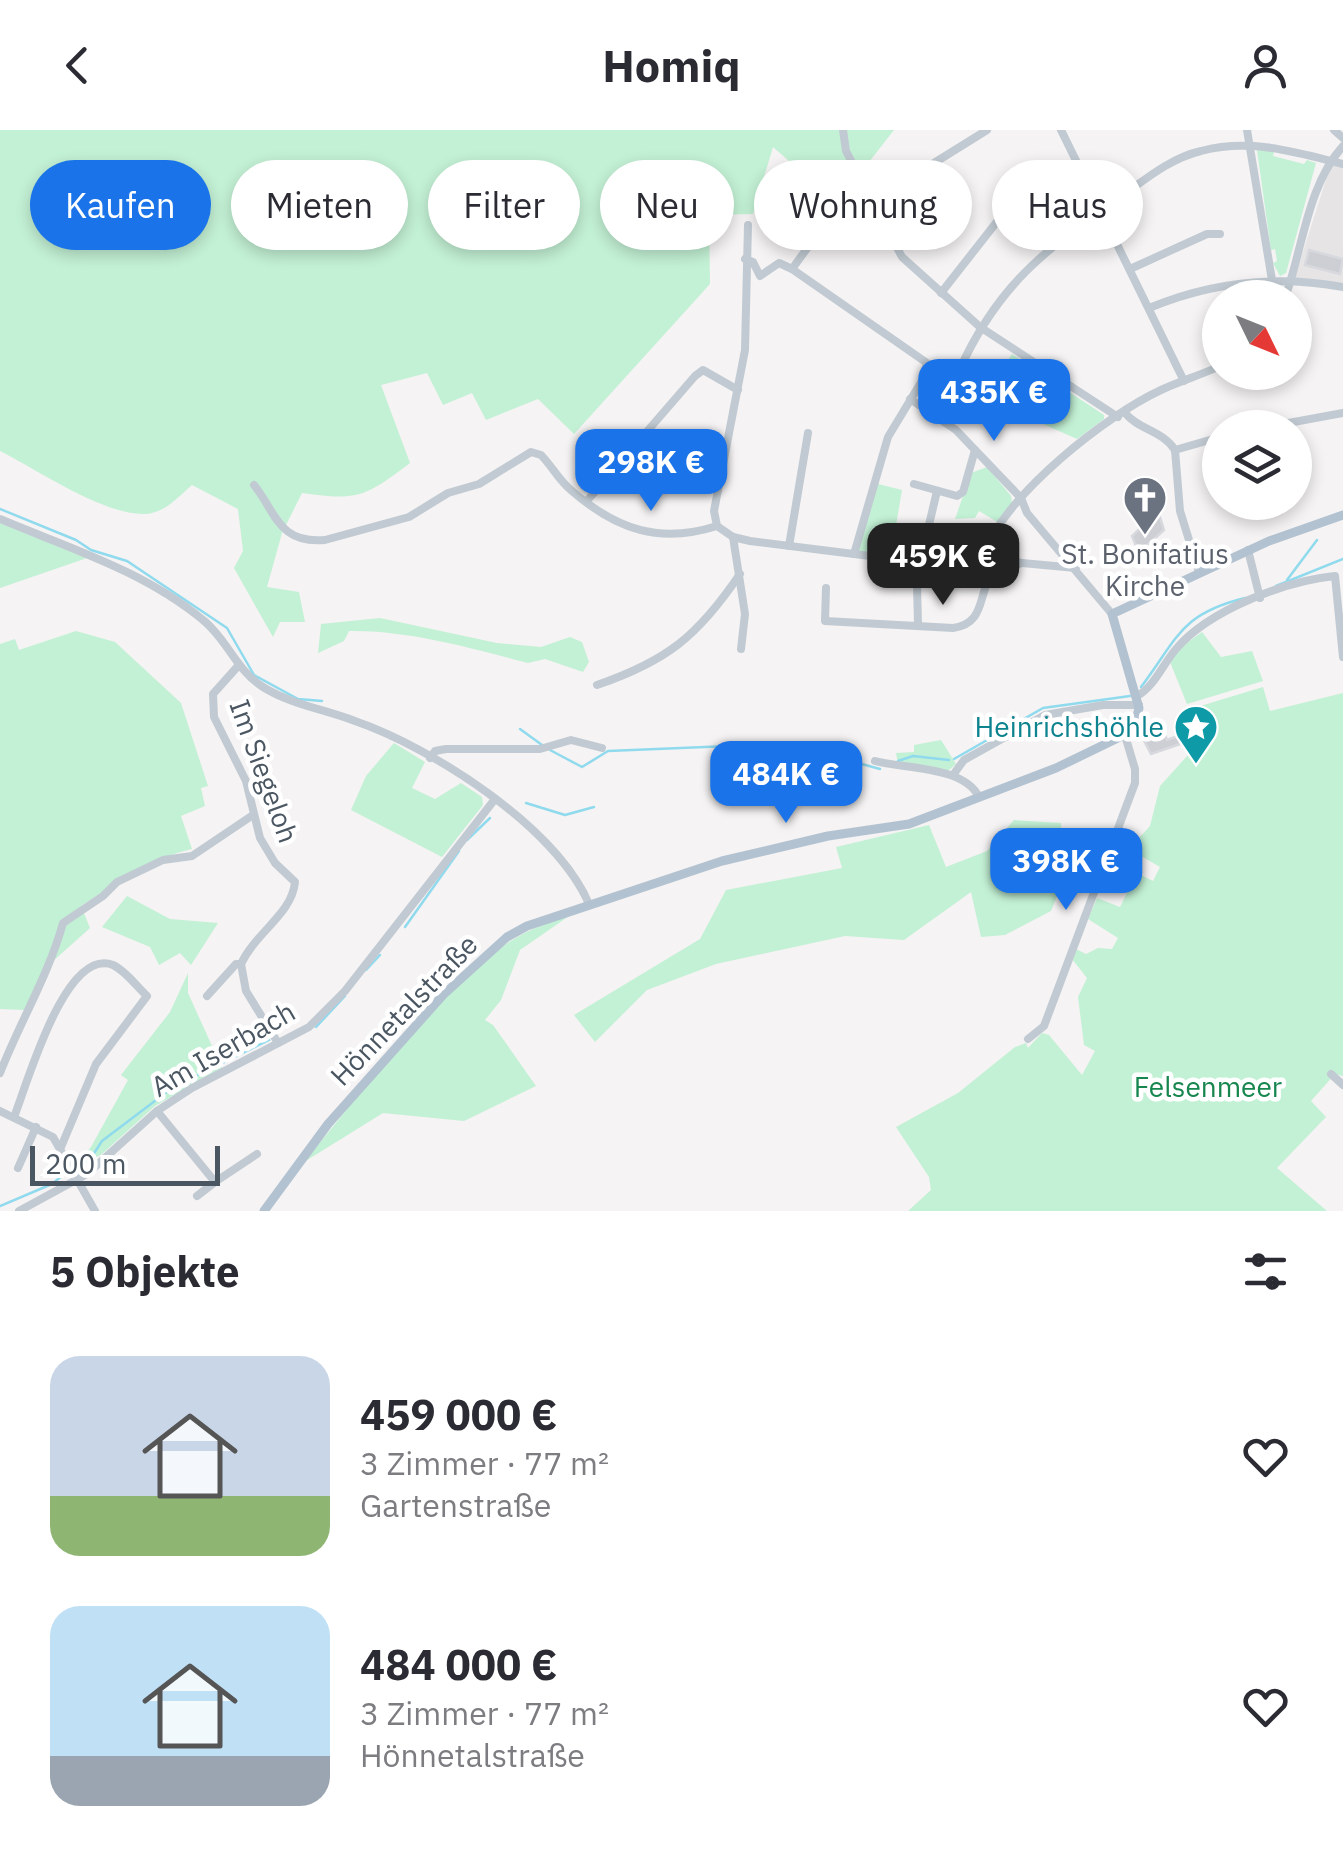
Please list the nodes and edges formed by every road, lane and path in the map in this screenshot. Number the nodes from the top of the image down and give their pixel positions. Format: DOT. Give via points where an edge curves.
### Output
graph roads {
  1 [pos="843,130"];
  2 [pos="987,130"];
  3 [pos="1061,130"];
  4 [pos="1247,130"];
  5 [pos="1334,130"];
  6 [pos="1343,138"];
  7 [pos="1248,144"];
  8 [pos="1343,146"];
  9 [pos="851,160"];
  10 [pos="937,160"];
  11 [pos="1076,160"];
  12 [pos="1329,161"];
  13 [pos="1343,164"];
  14 [pos="1143,182"];
  15 [pos="748,225"];
  16 [pos="992,228"];
  17 [pos="1220,234"];
  18 [pos="806,250"];
  19 [pos="897,250"];
  20 [pos="1048,250"];
  21 [pos="1121,250"];
  22 [pos="746,258"];
  23 [pos="792,269"];
  24 [pos="1130,269"];
  25 [pos="1272,280"];
  26 [pos="1291,280"];
  27 [pos="1312,285"];
  28 [pos="1343,287"];
  29 [pos="1202,290"];
  30 [pos="941,293"];
  31 [pos="1149,308"];
  32 [pos="980,327"];
  33 [pos="1202,374"];
  34 [pos="1184,381"];
  35 [pos="738,390"];
  36 [pos="910,399"];
  37 [pos="1343,413"];
  38 [pos="1121,415"];
  39 [pos="1312,419"];
  40 [pos="946,422"];
  41 [pos="808,433"];
  42 [pos="1202,442"];
  43 [pos="976,450"];
  44 [pos="1175,450"];
  45 [pos="914,484"];
  46 [pos="254,485"];
  47 [pos="937,491"];
  48 [pos="1021,498"];
  49 [pos="586,502"];
  50 [pos="1343,515"];
  51 [pos="0,518"];
  52 [pos="717,526"];
  53 [pos="733,537"];
  54 [pos="788,546"];
  55 [pos="923,550"];
  56 [pos="1248,550"];
  57 [pos="985,552"];
  58 [pos="854,554"];
  59 [pos="886,558"];
  60 [pos="929,561"];
  61 [pos="1022,563"];
  62 [pos="1076,568"];
  63 [pos="1199,572"];
  64 [pos="740,574"];
  65 [pos="921,578"];
  66 [pos="826,588"];
  67 [pos="1259,595"];
  68 [pos="1341,613"];
  69 [pos="1112,614"];
  70 [pos="918,624"];
  71 [pos="741,648"];
  72 [pos="1343,657"];
  73 [pos="238,666"];
  74 [pos="597,685"];
  75 [pos="1138,701"];
  76 [pos="1124,732"];
  77 [pos="602,748"];
  78 [pos="430,758"];
  79 [pos="875,761"];
  80 [pos="953,775"];
  81 [pos="979,797"];
  82 [pos="495,800"];
  83 [pos="253,815"];
  84 [pos="589,904"];
  85 [pos="240,964"];
  86 [pos="207,996"];
  87 [pos="1028,1039"];
  88 [pos="278,1043"];
  89 [pos="0,1072"];
  90 [pos="1331,1074"];
  91 [pos="1343,1085"];
  92 [pos="0,1110"];
  93 [pos="157,1112"];
  94 [pos="14,1116"];
  95 [pos="36,1127"];
  96 [pos="61,1146"];
  97 [pos="258,1154"];
  98 [pos="18,1168"];
  99 [pos="78,1179"];
  100 [pos="215,1182"];
  101 [pos="198,1196"];
  102 [pos="18,1211"];
  103 [pos="95,1211"];
  104 [pos="264,1211"];
  1 -- 9 [label="street"];
  2 -- 10 [label="street"];
  3 -- 11 [label="street"];
  4 -- 7 [label="street"];
  5 -- 6 [label="street"];
  7 -- 12 [label="street"];
  7 -- 14 [label="street" via="1196,152"];
  7 -- 25 [label="street"];
  8 -- 12 [label="street"];
  12 -- 13 [label="street"];
  12 -- 26 [label="street"];
  15 -- 22 [label="street"];
  16 -- 30 [label="street"];
  17 -- 24 [label="street"];
  18 -- 23 [label="street"];
  19 -- 30 [label="street"];
  20 -- 32 [label="street"];
  21 -- 24 [label="street"];
  22 -- 23 [label="street" via="760,276 779,263"];
  22 -- 35 [label="street"];
  23 -- 36 [label="street" via="922,356 926,371"];
  24 -- 31 [label="street"];
  27 -- 28 [label="street"];
  29 -- 31 [label="street"];
  30 -- 32 [label="street"];
  31 -- 34 [label="street"];
  32 -- 38 [label="street"];
  32 -- 40 [label="street" via="946,400"];
  33 -- 34 [label="street"];
  34 -- 38 [label="street"];
  35 -- 49 [label="street" via="703,370"];
  35 -- 52 [label="street" via="714,511"];
  36 -- 40 [label="street"];
  36 -- 58 [label="street" via="888,436"];
  37 -- 39 [label="street"];
  38 -- 44 [label="street" via="1165,436"];
  38 -- 48 [label="street" via="1032,482"];
  40 -- 43 [label="street"];
  41 -- 54 [label="street"];
  42 -- 44 [label="street"];
  43 -- 47 [label="street" via="963,492"];
  43 -- 48 [label="street"];
  44 -- 63 [label="street" via="1180,511"];
  45 -- 47 [label="street"];
  46 -- 49 [label="street" via="282,527 316,541 394,523 530,452"];
  47 -- 55 [label="street"];
  48 -- 57 [label="street"];
  48 -- 62 [label="street"];
  49 -- 52 [label="street" via="650,534 672,537"];
  50 -- 56 [label="main road"];
  51 -- 73 [label="street" via="126,570 202,619"];
  52 -- 53 [label="street"];
  53 -- 54 [label="street"];
  53 -- 64 [label="street"];
  54 -- 58 [label="street"];
  56 -- 63 [label="main road"];
  56 -- 67 [label="street"];
  57 -- 60 [label="street"];
  57 -- 61 [label="street"];
  58 -- 59 [label="street"];
  61 -- 62 [label="street"];
  61 -- 70 [label="street" via="989,576 983,605 964,626"];
  62 -- 69 [label="street"];
  63 -- 69 [label="main road"];
  64 -- 71 [label="street"];
  64 -- 74 [label="street" via="668,655"];
  65 -- 70 [label="street"];
  66 -- 70 [label="street" via="825,621"];
  67 -- 68 [label="street" via="1335,576"];
  67 -- 75 [label="street" via="1212,618 1178,646"];
  68 -- 72 [label="street"];
  69 -- 75 [label="main road"];
  73 -- 78 [label="street" via="295,704 355,721"];
  73 -- 83 [label="street, Im Siegeloh" via="212,704"];
  75 -- 76 [label="main road" via="1136,720"];
  75 -- 80 [label="street" via="1045,715 964,760"];
  76 -- 81 [label="main road, Hönnetalstraße"];
  76 -- 87 [label="street" via="1135,783 1044,1026"];
  77 -- 78 [label="street" via="571,740 540,749 446,748"];
  78 -- 82 [label="street"];
  79 -- 80 [label="street"];
  80 -- 81 [label="street"];
  81 -- 84 [label="main road, Hönnetalstraße" via="908,824 745,855"];
  82 -- 84 [label="street" via="560,854"];
  82 -- 88 [label="street, Am Iserbach" via="339,998"];
  83 -- 85 [label="street, Im Siegeloh" via="260,838 294,889 286,910 258,934"];
  83 -- 89 [label="street" via="192,856 163,860 117,882 63,922"];
  84 -- 104 [label="main road, Hönnetalstraße" via="507,937 443,995 337,1114"];
  85 -- 86 [label="street"];
  85 -- 88 [label="street" via="246,991"];
  88 -- 93 [label="street, Am Iserbach"];
  90 -- 91 [label="street"];
  92 -- 94 [label="street"];
  93 -- 99 [label="street, Am Iserbach"];
  93 -- 100 [label="street"];
  94 -- 95 [label="street"];
  94 -- 96 [label="street" via="63,993 86,969 116,967 147,996 96,1064"];
  95 -- 96 [label="street"];
  95 -- 98 [label="street"];
  96 -- 99 [label="street"];
  97 -- 100 [label="street"];
  99 -- 102 [label="street, Am Iserbach"];
  99 -- 103 [label="street"];
  100 -- 101 [label="street"];
}
